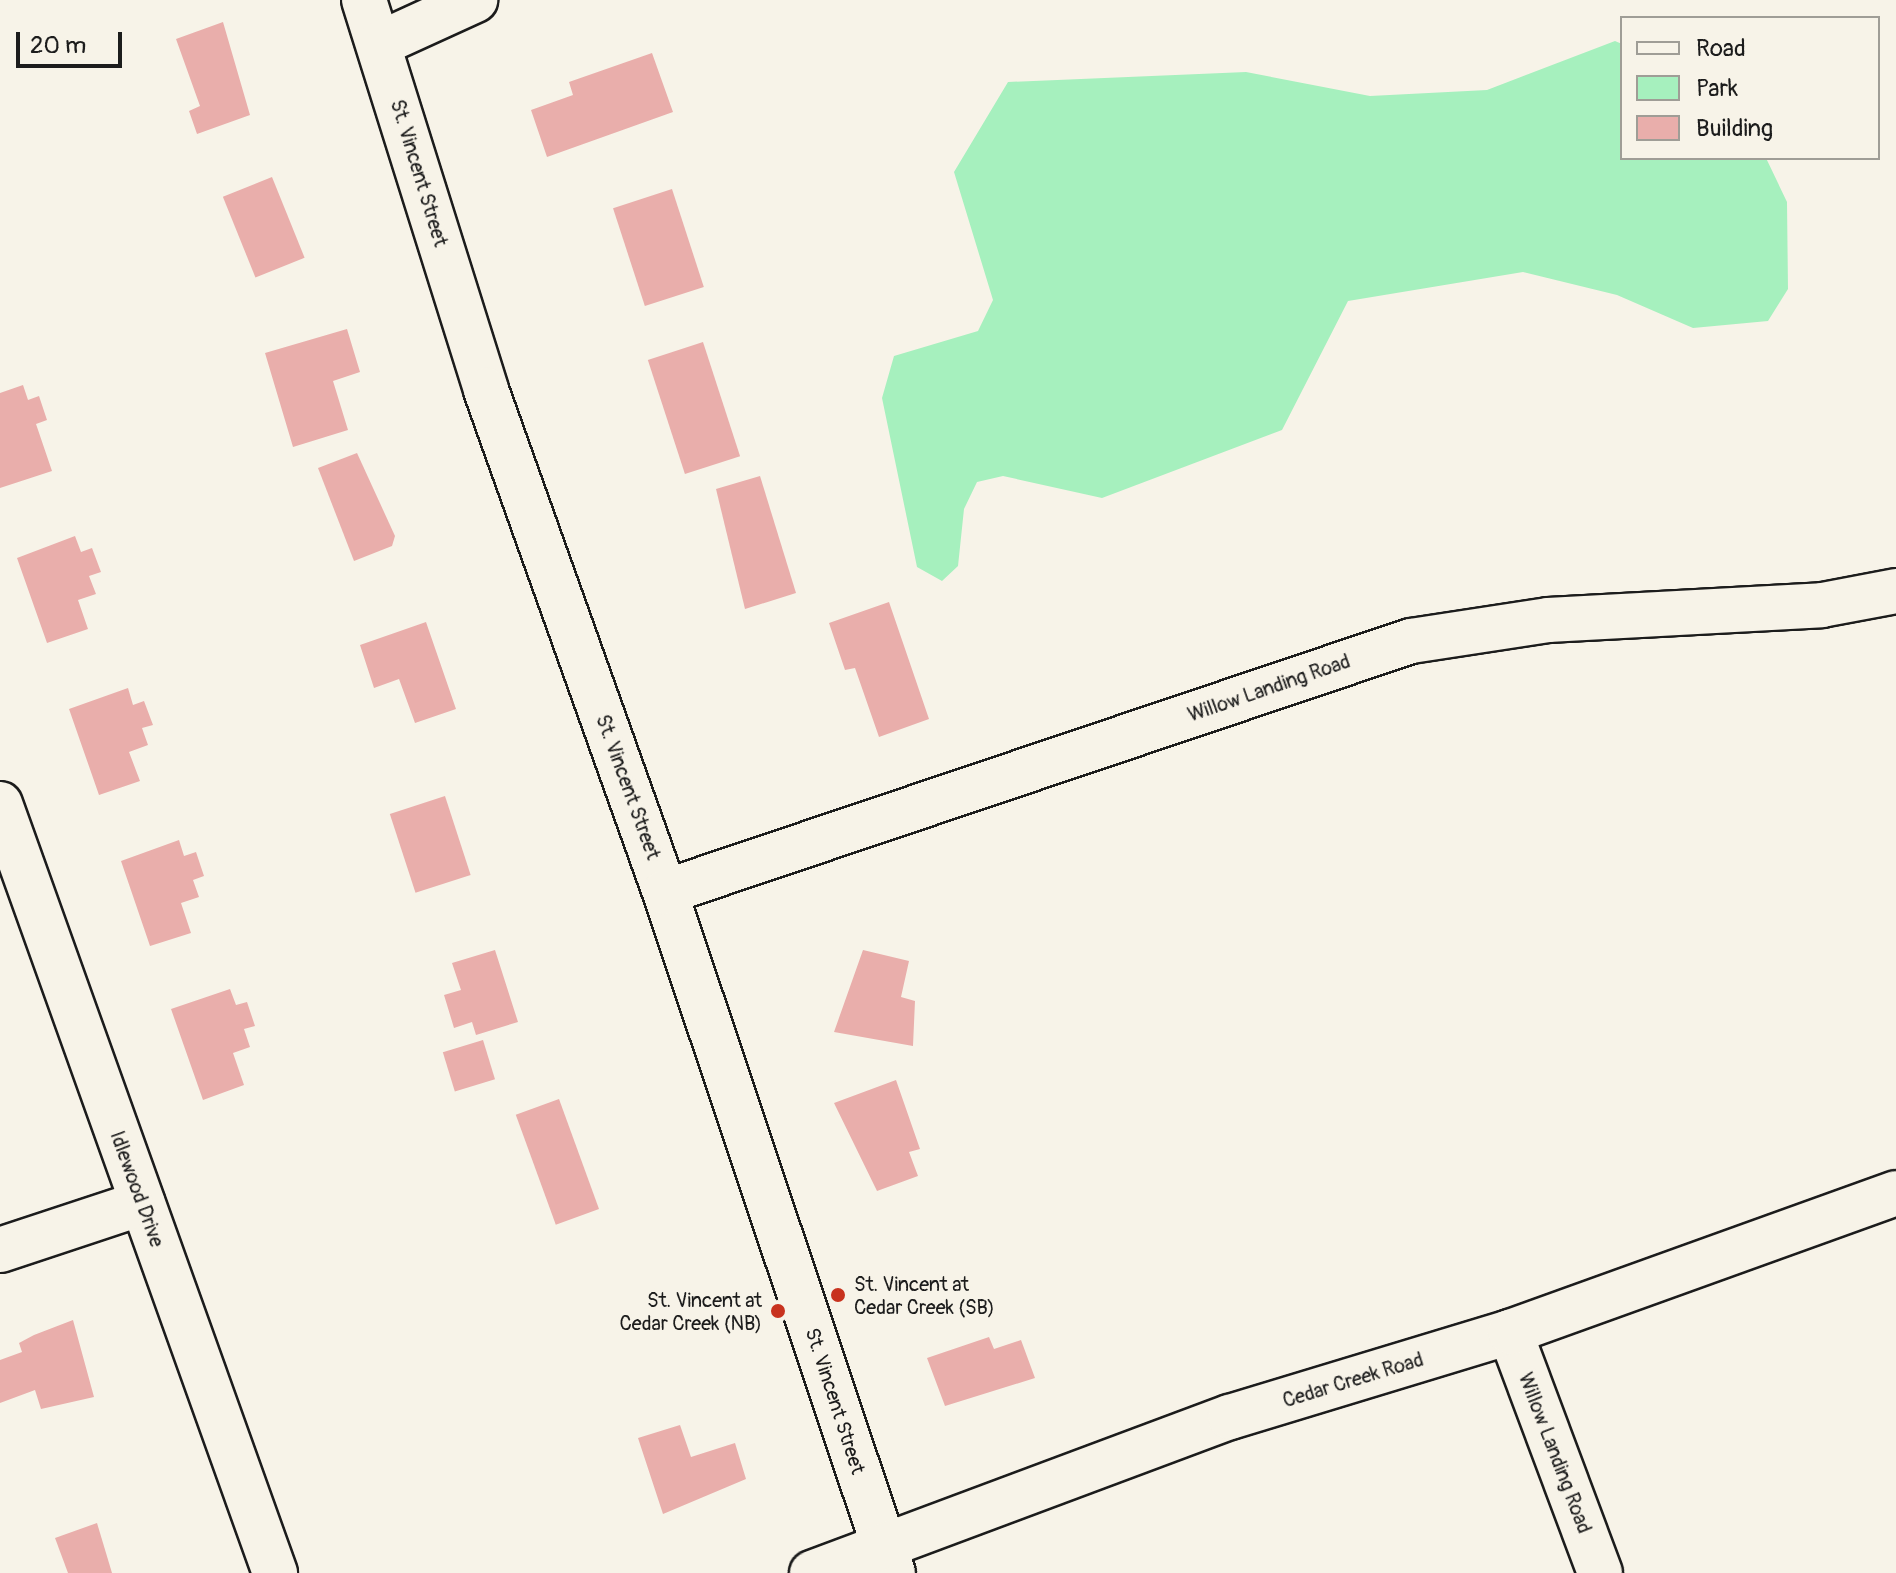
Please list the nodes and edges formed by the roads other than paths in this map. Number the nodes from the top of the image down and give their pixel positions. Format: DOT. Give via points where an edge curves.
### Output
graph roads {
  1 [pos="364,0"];
  2 [pos="475,0"];
  3 [pos="379,44"];
  4 [pos="1896,591"];
  5 [pos="0,804"];
  6 [pos="665,892"];
  7 [pos="1896,1193"];
  8 [pos="142,1203"];
  9 [pos="0,1250"];
  10 [pos="1510,1332"];
  11 [pos="888,1560"];
  12 [pos="275,1573"];
  13 [pos="812,1573"];
  14 [pos="1600,1573"];
  1 -- 3 [label="street, St. Vincent Street"];
  2 -- 3 [label="street"];
  3 -- 6 [label="street, St. Vincent Street" via="486,390"];
  4 -- 6 [label="street, Willow Landing Road" via="1822,605 1548,620 1411,641"];
  5 -- 8 [label="street, Idlewood Drive"];
  6 -- 11 [label="street, St. Vincent Street"];
  7 -- 10 [label="street, Cedar Creek Road"];
  8 -- 9 [label="street"];
  8 -- 12 [label="street, Idlewood Drive"];
  10 -- 11 [label="street, Cedar Creek Road" via="1230,1417"];
  10 -- 14 [label="street, Willow Landing Road"];
  11 -- 13 [label="street, Cedar Creek Road"];
}
